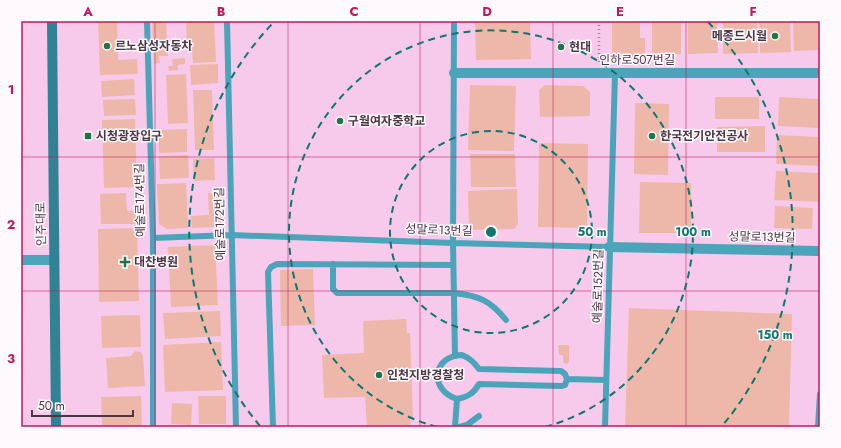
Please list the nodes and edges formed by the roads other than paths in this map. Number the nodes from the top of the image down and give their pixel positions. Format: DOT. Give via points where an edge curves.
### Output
graph roads {
  1 [pos="52,21"];
  2 [pos="146,21"];
  3 [pos="227,21"];
  4 [pos="454,21"];
  5 [pos="454,73"];
  6 [pos="615,73"];
  7 [pos="820,73"];
  8 [pos="231,235"];
  9 [pos="152,238"];
  10 [pos="453,243"];
  11 [pos="609,247"];
  12 [pos="820,251"];
  13 [pos="21,260"];
  14 [pos="54,260"];
  15 [pos="333,264"];
  16 [pos="453,265"];
  17 [pos="454,293"];
  18 [pos="506,320"];
  19 [pos="455,356"];
  20 [pos="568,379"];
  21 [pos="606,380"];
  22 [pos="820,394"];
  23 [pos="820,397"];
  24 [pos="457,398"];
  25 [pos="479,416"];
  26 [pos="56,427"];
  27 [pos="153,427"];
  28 [pos="236,427"];
  29 [pos="274,427"];
  30 [pos="456,427"];
  31 [pos="459,427"];
  32 [pos="605,427"];
  33 [pos="818,427"];
  1 -- 14 [label="main road, 인주대로"];
  2 -- 9 [label="lane, 예술로174번길"];
  3 -- 8 [label="lane, 예술로172번길"];
  4 -- 5 [label="lane"];
  5 -- 6 [label="street, 인하로507번길"];
  5 -- 10 [label="lane"];
  6 -- 7 [label="street, 인하로507번길"];
  6 -- 11 [label="lane, 예술로152번길"];
  8 -- 9 [label="lane, 성말로13번길"];
  8 -- 10 [label="lane, 성말로13번길"];
  8 -- 28 [label="lane, 예술로172번길"];
  9 -- 27 [label="lane, 예술로174번길"];
  10 -- 11 [label="lane, 성말로13번길"];
  10 -- 16 [label="lane"];
  11 -- 12 [label="street, 성말로13번길"];
  11 -- 21 [label="lane, 예술로152번길"];
  13 -- 14 [label="street"];
  14 -- 26 [label="main road, 인주대로"];
  15 -- 16 [label="lane"];
  15 -- 17 [label="lane" via="333,289 337,293"];
  15 -- 29 [label="lane" via="277,264 268,272"];
  16 -- 17 [label="lane"];
  17 -- 18 [label="lane" via="484,299"];
  17 -- 19 [label="lane"];
  19 -- 20 [label="lane" via="469,358 479,369 561,371"];
  19 -- 24 [label="lane" via="442,363 437,375 440,388"];
  20 -- 21 [label="lane"];
  20 -- 24 [label="lane" via="562,386 479,384 470,394"];
  21 -- 32 [label="lane, 예술로152번길"];
  22 -- 23 [label="lane"];
  23 -- 33 [label="lane"];
  24 -- 30 [label="lane"];
  25 -- 31 [label="lane" via="467,425"];
}
